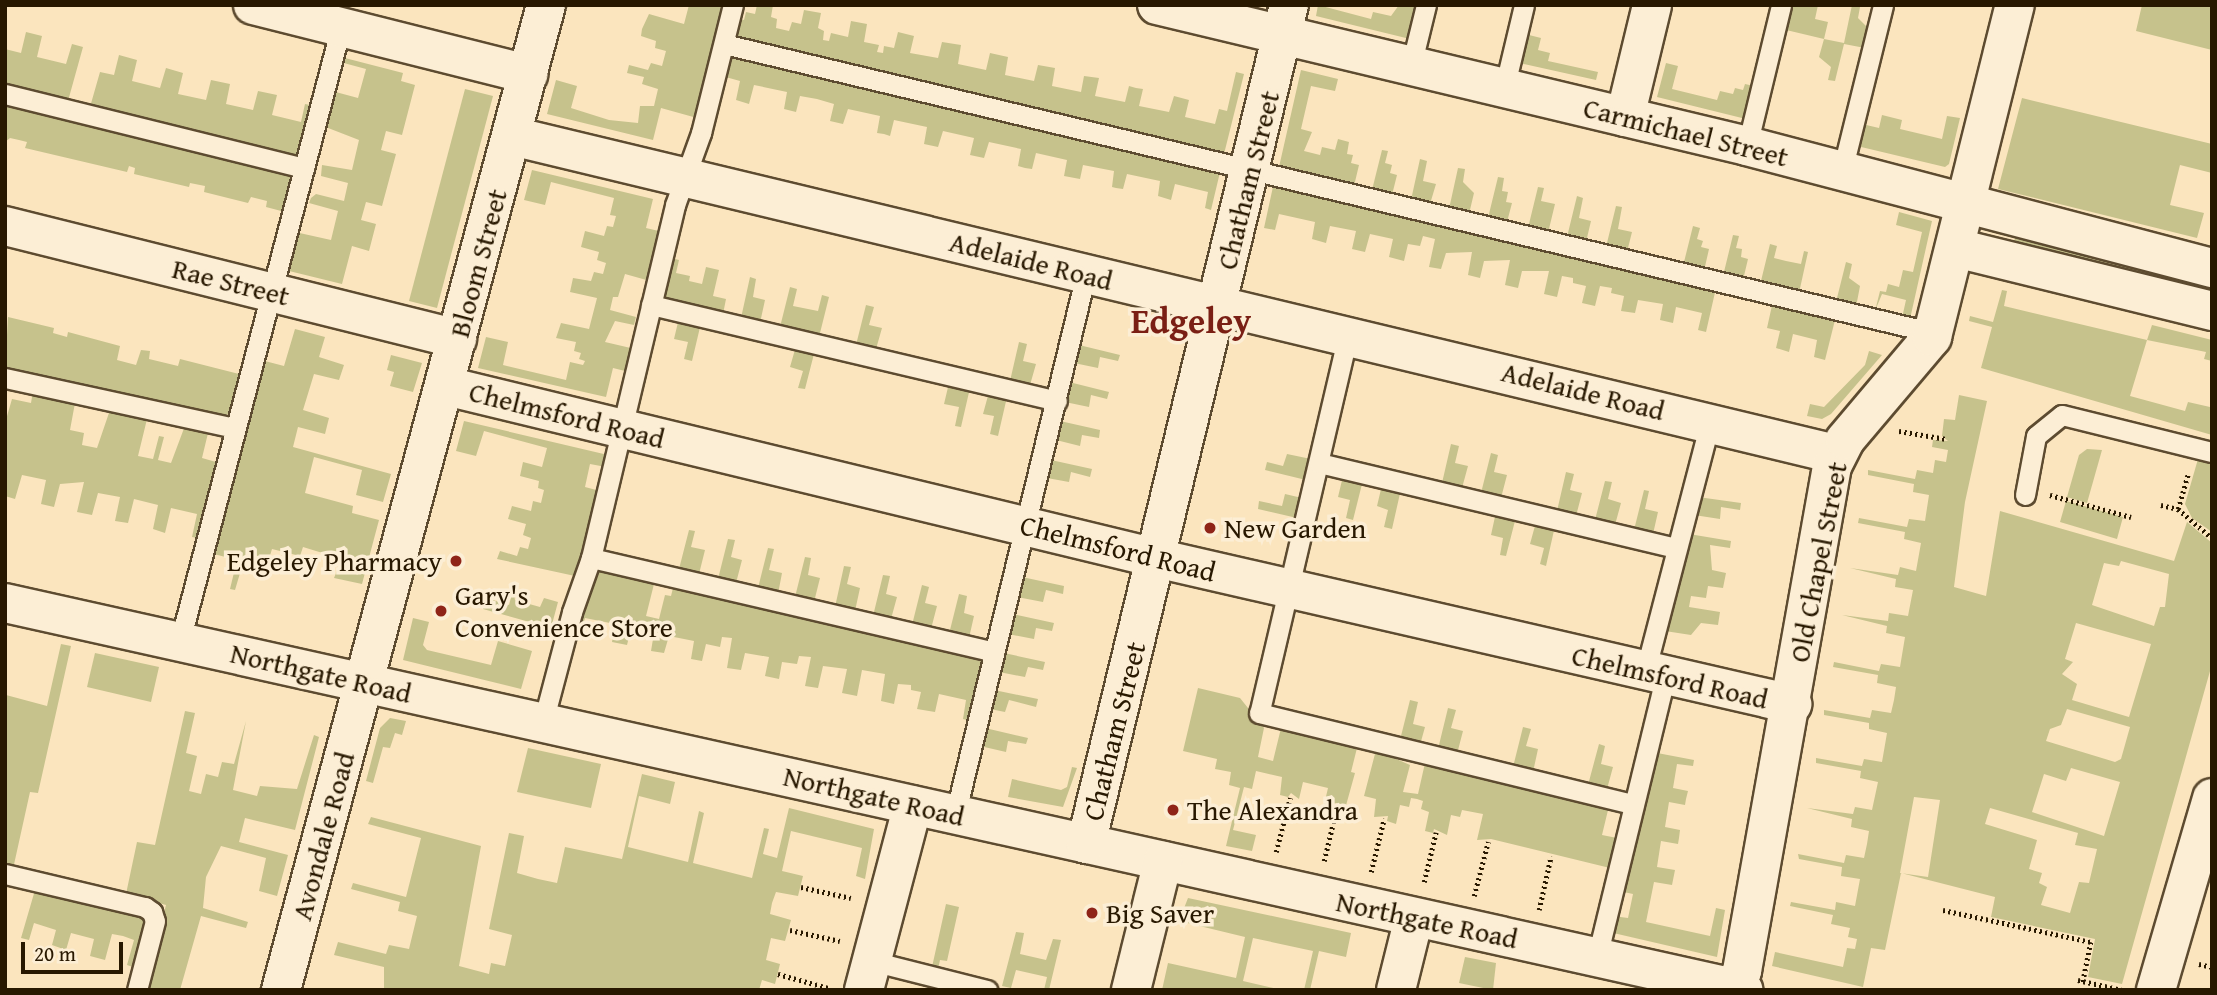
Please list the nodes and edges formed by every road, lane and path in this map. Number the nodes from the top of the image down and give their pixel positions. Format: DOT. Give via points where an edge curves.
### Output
graph roads {
  1 [pos="253,5"];
  2 [pos="546,5"];
  3 [pos="733,5"];
  4 [pos="1157,5"];
  5 [pos="1426,5"];
  6 [pos="1524,5"];
  7 [pos="1652,5"];
  8 [pos="1781,5"];
  9 [pos="1883,5"];
  10 [pos="2015,5"];
  11 [pos="1286,21"];
  12 [pos="341,27"];
  13 [pos="724,44"];
  14 [pos="1411,66"];
  15 [pos="528,74"];
  16 [pos="1504,89"];
  17 [pos="5,94"];
  18 [pos="1625,117"];
  19 [pos="512,136"];
  20 [pos="1747,146"];
  21 [pos="304,168"];
  22 [pos="1251,169"];
  23 [pos="1842,171"];
  24 [pos="685,178"];
  25 [pos="1966,204"];
  26 [pos="5,226"];
  27 [pos="1956,248"];
  28 [pos="2212,268"];
  29 [pos="1086,274"];
  30 [pos="272,292"];
  31 [pos="651,305"];
  32 [pos="1217,305"];
  33 [pos="2212,311"];
  34 [pos="1934,333"];
  35 [pos="1348,335"];
  36 [pos="457,339"];
  37 [pos="5,378"];
  38 [pos="446,386"];
  39 [pos="1057,401"];
  40 [pos="1871,411"];
  41 [pos="1710,422"];
  42 [pos="235,428"];
  43 [pos="622,429"];
  44 [pos="1947,439"];
  45 [pos="2204,450"];
  46 [pos="1836,454"];
  47 [pos="1319,463"];
  48 [pos="2025,492"];
  49 [pos="2161,505"];
  50 [pos="2178,509"];
  51 [pos="2131,517"];
  52 [pos="1026,525"];
  53 [pos="2212,538"];
  54 [pos="1676,548"];
  55 [pos="591,558"];
  56 [pos="1156,558"];
  57 [pos="1286,589"];
  58 [pos="5,603"];
  59 [pos="180,641"];
  60 [pos="994,652"];
  61 [pos="1655,675"];
  62 [pos="364,682"];
  63 [pos="1792,704"];
  64 [pos="543,722"];
  65 [pos="1290,798"];
  66 [pos="2212,798"];
  67 [pos="1633,804"];
  68 [pos="913,805"];
  69 [pos="1337,807"];
  70 [pos="956,815"];
  71 [pos="1384,819"];
  72 [pos="1436,832"];
  73 [pos="1488,842"];
  74 [pos="1086,844"];
  75 [pos="1551,856"];
  76 [pos="1163,861"];
  77 [pos="5,874"];
  78 [pos="1268,885"];
  79 [pos="801,887"];
  80 [pos="1315,896"];
  81 [pos="886,906"];
  82 [pos="1362,907"];
  83 [pos="1942,910"];
  84 [pos="1414,918"];
  85 [pos="1466,929"];
  86 [pos="790,930"];
  87 [pos="1531,943"];
  88 [pos="1597,957"];
  89 [pos="870,967"];
  90 [pos="778,974"];
  91 [pos="1737,989"];
  92 [pos="137,990"];
  93 [pos="281,990"];
  94 [pos="836,990"];
  95 [pos="987,990"];
  96 [pos="1131,990"];
  97 [pos="1396,990"];
  98 [pos="2123,990"];
  99 [pos="2156,990"];
  1 -- 12 [label="street"];
  2 -- 15 [label="street, Bloom Street"];
  3 -- 13 [label="lane"];
  4 -- 11 [label="street, Carmichael Street"];
  5 -- 14 [label="lane"];
  6 -- 16 [label="lane"];
  7 -- 18 [label="street"];
  8 -- 20 [label="lane"];
  9 -- 23 [label="lane"];
  10 -- 25 [label="street, Old Chapel Street"];
  11 -- 14 [label="street, Carmichael Street"];
  11 -- 22 [label="street, Chatham Street"];
  12 -- 15 [label="street"];
  12 -- 21 [label="lane"];
  13 -- 22 [label="lane"];
  13 -- 24 [label="lane"];
  14 -- 16 [label="street, Carmichael Street"];
  15 -- 19 [label="street, Bloom Street"];
  16 -- 18 [label="street, Carmichael Street"];
  17 -- 21 [label="lane"];
  18 -- 20 [label="street, Carmichael Street"];
  19 -- 24 [label="street, Adelaide Road"];
  19 -- 36 [label="street, Bloom Street"];
  20 -- 23 [label="street, Carmichael Street"];
  21 -- 30 [label="lane"];
  22 -- 32 [label="street, Chatham Street"];
  22 -- 34 [label="lane"];
  23 -- 25 [label="street, Carmichael Street"];
  24 -- 29 [label="street, Adelaide Road"];
  24 -- 31 [label="lane"];
  25 -- 27 [label="street, Old Chapel Street"];
  25 -- 28 [label="street, Carmichael Street"];
  26 -- 30 [label="street, Rae Street"];
  27 -- 33 [label="street"];
  27 -- 34 [label="street, Old Chapel Street"];
  29 -- 32 [label="street, Adelaide Road"];
  29 -- 39 [label="lane"];
  30 -- 36 [label="street, Rae Street"];
  30 -- 42 [label="lane"];
  31 -- 39 [label="lane"];
  31 -- 43 [label="lane"];
  32 -- 35 [label="street, Adelaide Road"];
  32 -- 56 [label="street, Chatham Street"];
  34 -- 40 [label="street, Old Chapel Street"];
  35 -- 41 [label="street, Adelaide Road"];
  35 -- 47 [label="lane"];
  36 -- 38 [label="street, Bloom Street"];
  37 -- 42 [label="lane"];
  38 -- 43 [label="street, Chelmsford Road"];
  38 -- 62 [label="street, Bloom Street"];
  39 -- 52 [label="lane"];
  40 -- 44 [label="path" via="1894,430"];
  40 -- 46 [label="street, Old Chapel Street"];
  41 -- 46 [label="street, Adelaide Road"];
  41 -- 54 [label="lane"];
  42 -- 59 [label="lane"];
  43 -- 52 [label="street, Chelmsford Road"];
  43 -- 55 [label="lane"];
  45 -- 48 [label="lane" via="2062,415 2036,436"];
  45 -- 50 [label="path"];
  46 -- 63 [label="street, Old Chapel Street"];
  47 -- 54 [label="lane"];
  47 -- 57 [label="lane"];
  48 -- 51 [label="path"];
  49 -- 50 [label="path"];
  50 -- 53 [label="path"];
  52 -- 56 [label="street, Chelmsford Road"];
  52 -- 60 [label="lane"];
  54 -- 61 [label="lane"];
  55 -- 60 [label="lane"];
  55 -- 64 [label="lane"];
  56 -- 57 [label="street, Chelmsford Road"];
  56 -- 74 [label="street, Chatham Street"];
  57 -- 61 [label="street, Chelmsford Road"];
  57 -- 67 [label="lane" via="1258,713"];
  58 -- 59 [label="street, Northgate Road"];
  59 -- 62 [label="street, Northgate Road"];
  60 -- 70 [label="lane"];
  61 -- 63 [label="street, Chelmsford Road"];
  61 -- 67 [label="lane"];
  62 -- 64 [label="street, Northgate Road"];
  62 -- 93 [label="street, Avondale Road"];
  63 -- 91 [label="street, Old Chapel Street"];
  64 -- 68 [label="street, Northgate Road"];
  65 -- 78 [label="path"];
  66 -- 99 [label="street"];
  67 -- 88 [label="lane"];
  68 -- 70 [label="street, Northgate Road"];
  68 -- 81 [label="street"];
  69 -- 80 [label="path"];
  70 -- 74 [label="street, Northgate Road"];
  71 -- 82 [label="path"];
  72 -- 84 [label="path"];
  73 -- 85 [label="path"];
  74 -- 76 [label="street, Northgate Road"];
  75 -- 87 [label="path"];
  76 -- 78 [label="street, Northgate Road"];
  76 -- 96 [label="street"];
  77 -- 92 [label="lane" via="152,912 155,921"];
  78 -- 80 [label="street, Northgate Road"];
  79 -- 81 [label="path"];
  80 -- 82 [label="street, Northgate Road"];
  81 -- 89 [label="street"];
  82 -- 84 [label="street, Northgate Road"];
  83 -- 98 [label="path" via="2091,942 2080,981"];
  84 -- 85 [label="street, Northgate Road"];
  84 -- 97 [label="street"];
  85 -- 87 [label="street, Northgate Road"];
  86 -- 89 [label="path"];
  87 -- 88 [label="street, Northgate Road"];
  88 -- 91 [label="street, Northgate Road"];
  89 -- 95 [label="lane"];
  90 -- 94 [label="path"];
}
